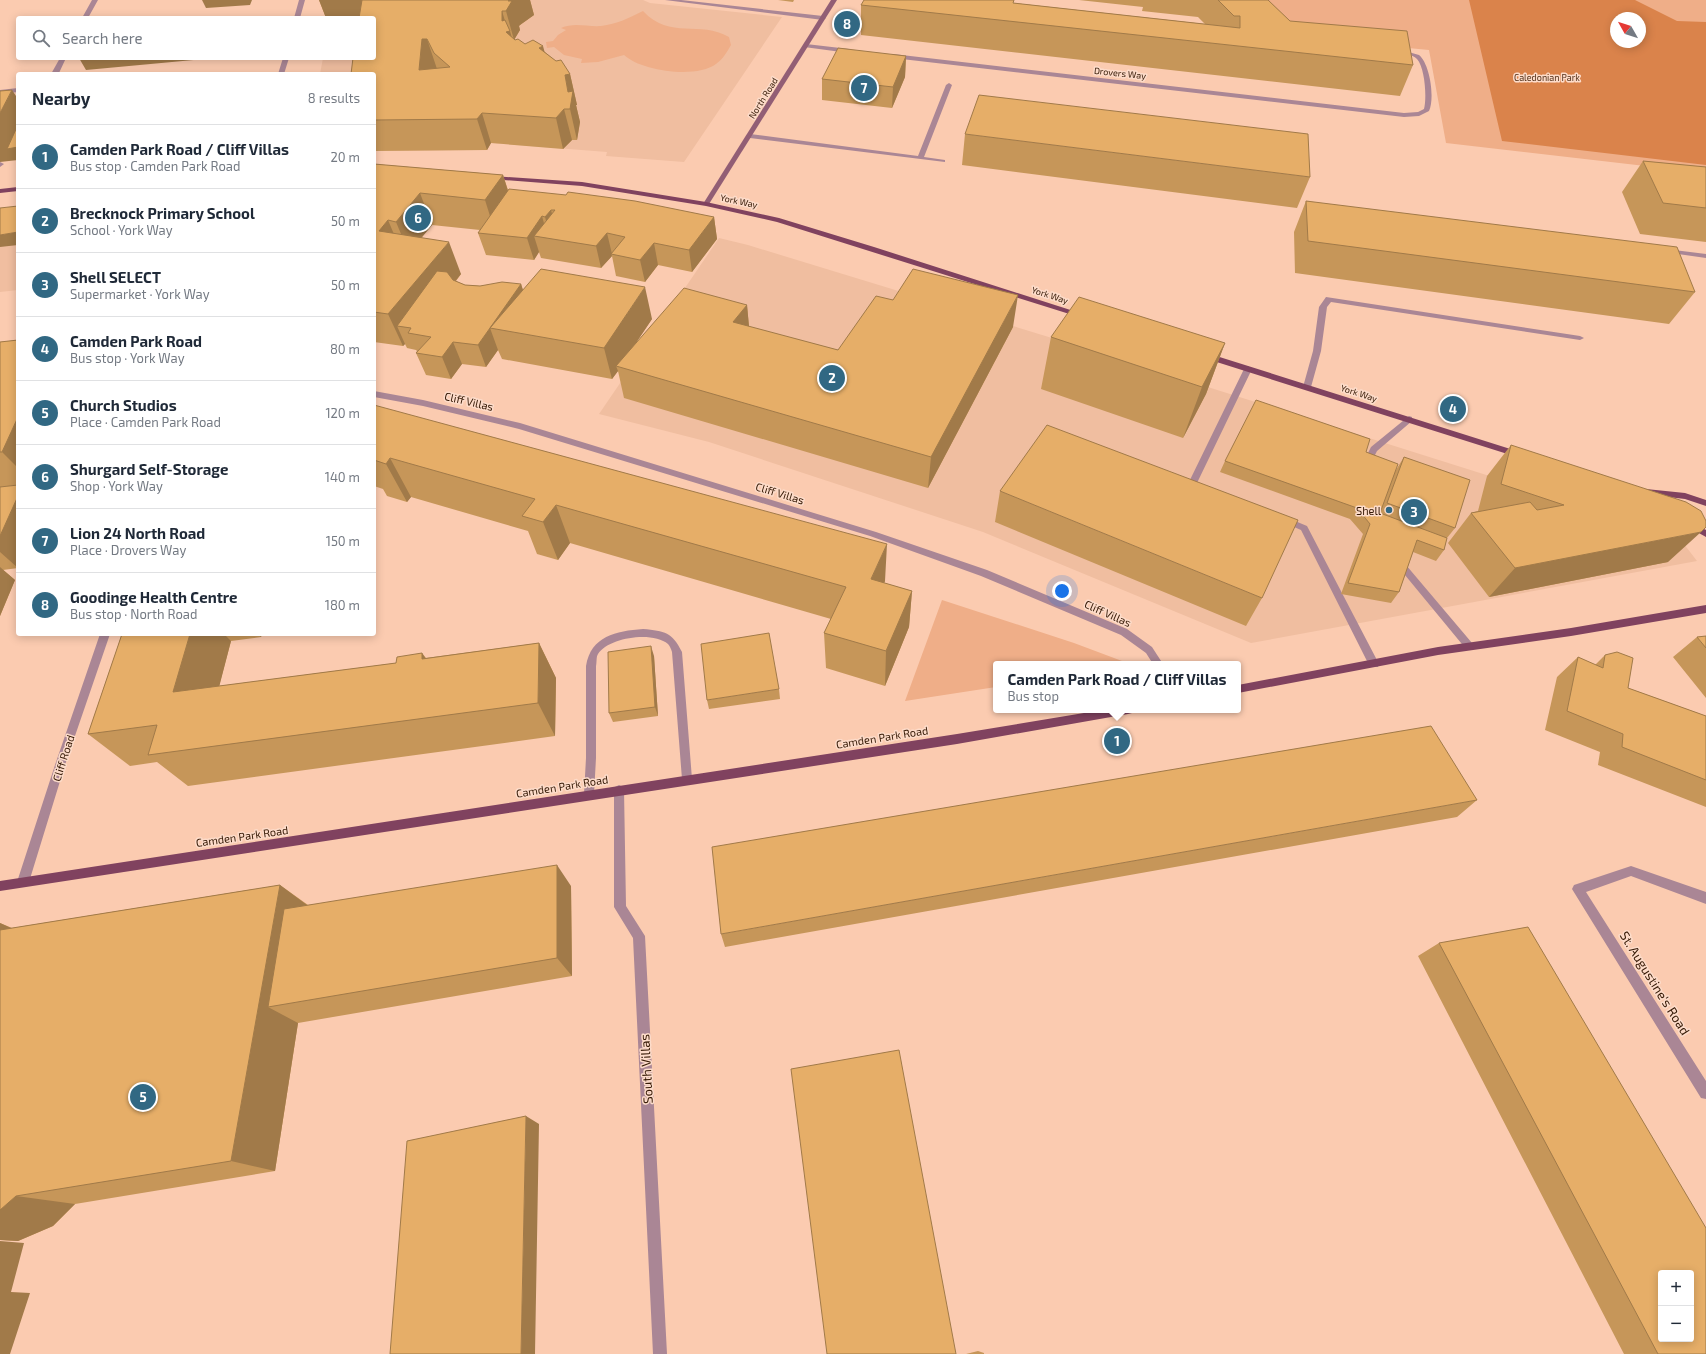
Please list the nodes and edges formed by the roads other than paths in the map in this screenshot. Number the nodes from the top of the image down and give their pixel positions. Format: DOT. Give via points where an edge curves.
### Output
graph roads {
  1 [pos="94,0"];
  2 [pos="302,0"];
  3 [pos="668,0"];
  4 [pos="834,0"];
  5 [pos="85,16"];
  6 [pos="298,16"];
  7 [pos="823,18"];
  8 [pos="806,46"];
  9 [pos="1388,50"];
  10 [pos="858,52"];
  11 [pos="889,55"];
  12 [pos="62,60"];
  13 [pos="285,60"];
  14 [pos="56,72"];
  15 [pos="282,72"];
  16 [pos="949,86"];
  17 [pos="16,90"];
  18 [pos="0,92"];
  19 [pos="750,136"];
  20 [pos="920,158"];
  21 [pos="943,161"];
  22 [pos="488,177"];
  23 [pos="16,189"];
  24 [pos="0,191"];
  25 [pos="706,204"];
  26 [pos="1659,250"];
  27 [pos="1706,256"];
  28 [pos="1092,319"];
  29 [pos="1580,338"];
  30 [pos="1196,352"];
  31 [pos="1248,369"];
  32 [pos="1307,387"];
  33 [pos="376,394"];
  34 [pos="1409,419"];
  35 [pos="1529,458"];
  36 [pos="1366,465"];
  37 [pos="1213,492"];
  38 [pos="1706,503"];
  39 [pos="1654,504"];
  40 [pos="1276,517"];
  41 [pos="1685,522"];
  42 [pos="1706,534"];
  43 [pos="1403,567"];
  44 [pos="1706,609"];
  45 [pos="104,636"];
  46 [pos="1469,646"];
  47 [pos="1156,661"];
  48 [pos="1374,664"];
  49 [pos="1241,688"];
  50 [pos="1110,713"];
  51 [pos="687,779"];
  52 [pos="619,790"];
  53 [pos="589,794"];
  54 [pos="23,882"];
  55 [pos="0,886"];
  56 [pos="1706,898"];
  57 [pos="1706,1093"];
  58 [pos="660,1354"];
  1 -- 5 [label="street"];
  2 -- 6 [label="street"];
  3 -- 7 [label="street"];
  4 -- 7 [label="street, North Road"];
  7 -- 8 [label="street, North Road"];
  8 -- 10 [label="street"];
  8 -- 19 [label="street, North Road"];
  9 -- 11 [label="street, Drovers Way" via="1410,54 1420,59 1429,100 1427,110 1420,114 1404,114"];
  12 -- 14 [label="street"];
  13 -- 15 [label="street"];
  16 -- 20 [label="street"];
  17 -- 18 [label="street"];
  19 -- 20 [label="street"];
  19 -- 25 [label="street, North Road"];
  20 -- 21 [label="street"];
  22 -- 25 [label="main road, York Way" via="582,184"];
  23 -- 24 [label="main road"];
  25 -- 28 [label="main road, York Way" via="779,220 842,238"];
  26 -- 27 [label="street"];
  29 -- 32 [label="street" via="1329,300 1323,307 1317,351"];
  30 -- 31 [label="main road, York Way"];
  31 -- 32 [label="main road, York Way"];
  31 -- 37 [label="street" via="1192,484"];
  32 -- 34 [label="main road, York Way"];
  33 -- 47 [label="street, Cliff Villas" via="430,404 520,426 887,539 984,574 1124,632 1149,650"];
  34 -- 35 [label="main road, York Way"];
  34 -- 36 [label="street" via="1374,449"];
  38 -- 39 [label="main road" via="1685,496 1634,491"];
  40 -- 48 [label="street" via="1304,528"];
  41 -- 42 [label="main road"];
  43 -- 46 [label="street"];
  44 -- 46 [label="main road"];
  45 -- 54 [label="street, Cliff Road"];
  46 -- 48 [label="main road"];
  48 -- 49 [label="main road"];
  50 -- 51 [label="main road, Camden Park Road"];
  51 -- 52 [label="main road, Camden Park Road"];
  51 -- 53 [label="street" via="677,652 672,641 661,635 649,633 616,637 594,651 590,666 592,758"];
  52 -- 53 [label="main road, Camden Park Road"];
  52 -- 58 [label="street, South Villas" via="620,907 639,936"];
  53 -- 54 [label="main road, Camden Park Road"];
  54 -- 55 [label="main road, Camden Park Road"];
  56 -- 57 [label="street, St. Augustine's Road" via="1631,871 1578,889"];
}
